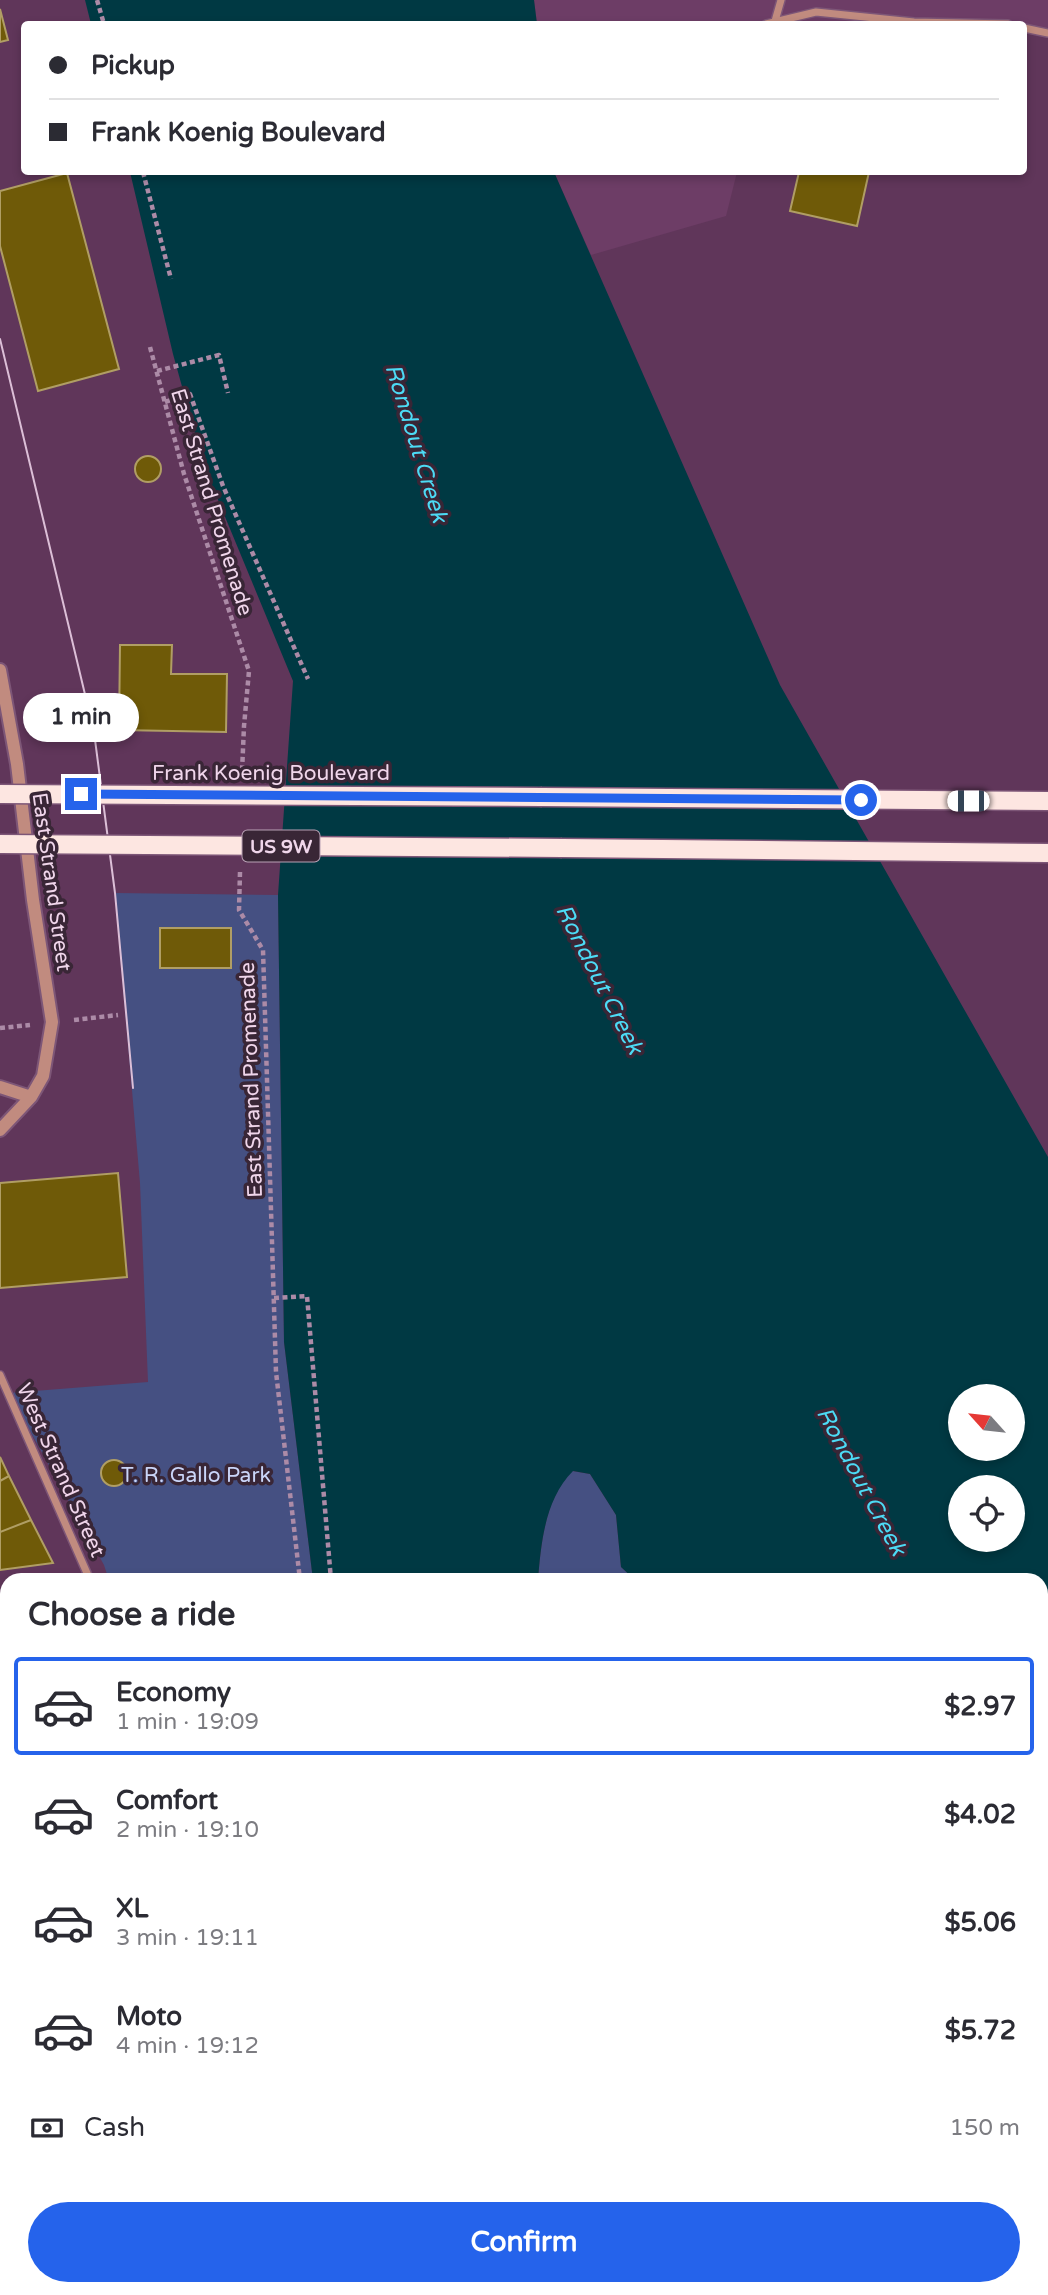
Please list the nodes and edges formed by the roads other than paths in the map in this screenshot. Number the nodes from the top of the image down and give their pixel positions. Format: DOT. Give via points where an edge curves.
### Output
graph roads {
  1 [pos="780,0"];
  2 [pos="775,21"];
  3 [pos="904,21"];
  4 [pos="1027,29"];
  5 [pos="1048,33"];
  6 [pos="0,670"];
  7 [pos="0,794"];
  8 [pos="1048,801"];
  9 [pos="0,844"];
  10 [pos="1048,853"];
  11 [pos="0,1087"];
  12 [pos="32,1097"];
  13 [pos="0,1130"];
  14 [pos="0,1375"];
  15 [pos="87,1573"];
  1 -- 2 [label="street"];
  2 -- 3 [label="street" via="816,12"];
  4 -- 5 [label="street"];
  6 -- 12 [label="street, East Strand Street" via="52,1022 43,1076"];
  7 -- 8 [label="main road, Frank Koenig Boulevard, bridge"];
  9 -- 10 [label="main road, US 9W, bridge"];
  11 -- 12 [label="street"];
  12 -- 13 [label="street"];
  14 -- 15 [label="street, West Strand Street"];
}
